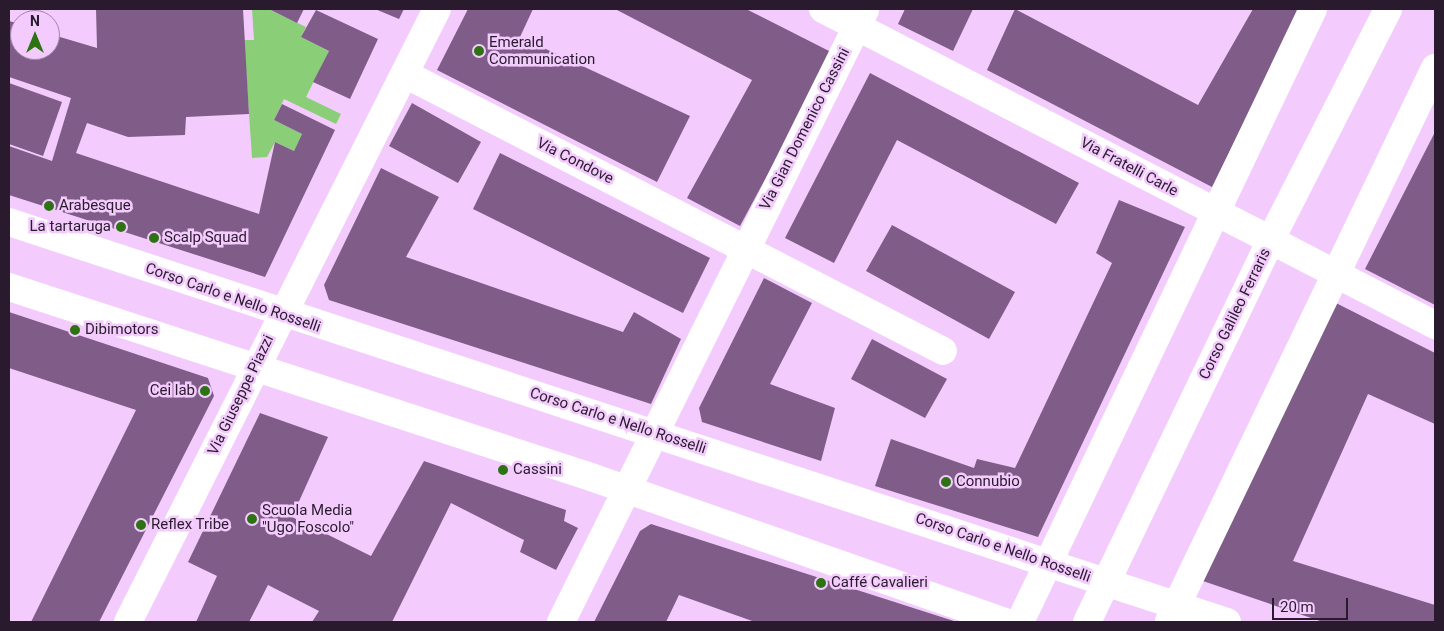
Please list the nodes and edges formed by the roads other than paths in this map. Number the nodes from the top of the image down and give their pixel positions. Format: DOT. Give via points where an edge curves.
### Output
graph roads {
  1 [pos="437,9"];
  2 [pos="823,9"];
  3 [pos="1313,9"];
  4 [pos="1388,9"];
  5 [pos="861,17"];
  6 [pos="1435,68"];
  7 [pos="405,74"];
  8 [pos="1216,212"];
  9 [pos="9,222"];
  10 [pos="1270,241"];
  11 [pos="745,249"];
  12 [pos="1334,273"];
  13 [pos="9,287"];
  14 [pos="281,315"];
  15 [pos="1435,325"];
  16 [pos="943,351"];
  17 [pos="254,368"];
  18 [pos="654,432"];
  19 [pos="626,490"];
  20 [pos="1049,563"];
  21 [pos="1106,583"];
  22 [pos="1172,614"];
  23 [pos="128,622"];
  24 [pos="561,622"];
  25 [pos="1006,622"];
  26 [pos="1020,622"];
  27 [pos="1087,622"];
  28 [pos="1227,622"];
  1 -- 7 [label="street, Via Giuseppe Piazzi"];
  2 -- 5 [label="street, Via Fratelli Carle"];
  3 -- 8 [label="street"];
  4 -- 10 [label="street, Corso Galileo Ferraris"];
  5 -- 8 [label="street, Via Fratelli Carle"];
  5 -- 11 [label="street, Via Gian Domenico Cassini"];
  6 -- 12 [label="street"];
  7 -- 11 [label="street, Via Condove"];
  7 -- 14 [label="street, Via Giuseppe Piazzi"];
  8 -- 10 [label="street, Via Fratelli Carle"];
  8 -- 20 [label="street"];
  9 -- 14 [label="street, Corso Carlo e Nello Rosselli"];
  10 -- 12 [label="street, Via Fratelli Carle"];
  10 -- 21 [label="street, Corso Galileo Ferraris"];
  11 -- 16 [label="street"];
  11 -- 18 [label="street, Via Gian Domenico Cassini"];
  12 -- 15 [label="street, Via Fratelli Carle"];
  12 -- 22 [label="street"];
  13 -- 17 [label="street"];
  14 -- 17 [label="street, Via Giuseppe Piazzi"];
  14 -- 18 [label="street, Corso Carlo e Nello Rosselli"];
  17 -- 19 [label="street"];
  17 -- 23 [label="street, Via Giuseppe Piazzi"];
  18 -- 19 [label="street, Via Gian Domenico Cassini"];
  18 -- 20 [label="street, Corso Carlo e Nello Rosselli"];
  19 -- 24 [label="street, Via Gian Domenico Cassini"];
  19 -- 25 [label="street"];
  20 -- 21 [label="street, Corso Carlo e Nello Rosselli"];
  20 -- 26 [label="street"];
  21 -- 22 [label="street, Corso Carlo e Nello Rosselli"];
  21 -- 27 [label="street, Corso Galileo Ferraris"];
  22 -- 28 [label="street, Corso Carlo e Nello Rosselli"];
}
